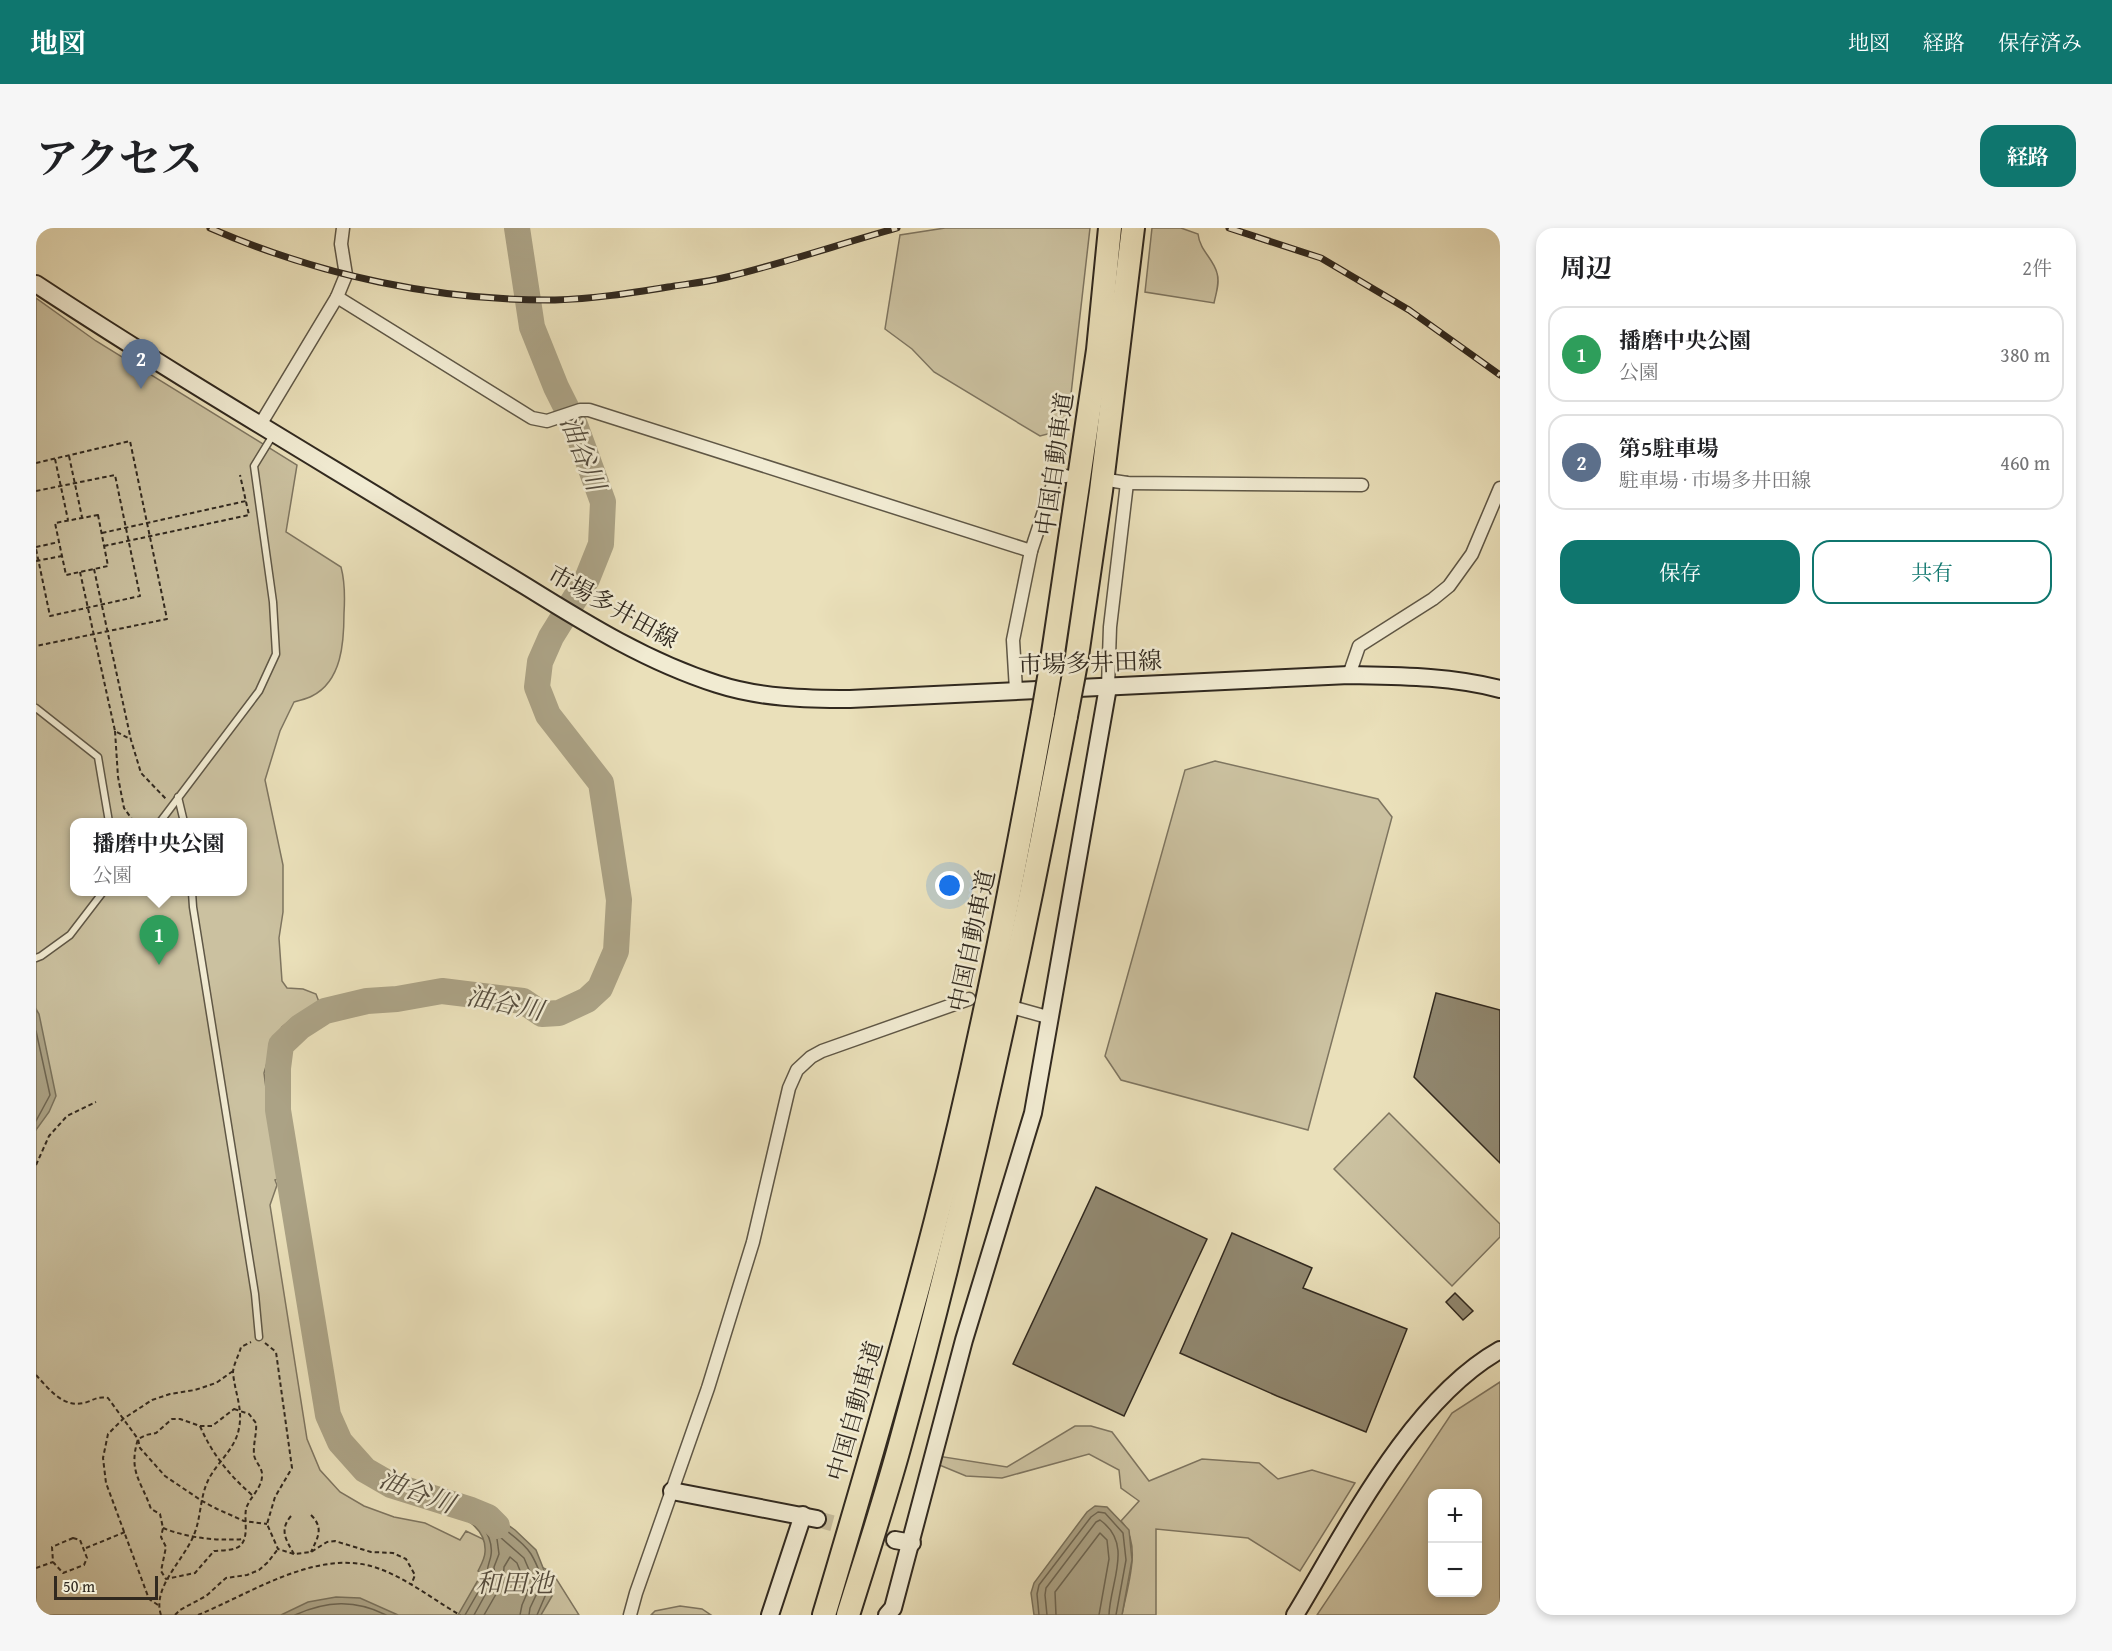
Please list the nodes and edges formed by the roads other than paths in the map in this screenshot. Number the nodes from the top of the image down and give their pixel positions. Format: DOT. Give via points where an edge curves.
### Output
graph roads {
  1 [pos="343,228"];
  2 [pos="1110,228"];
  3 [pos="1132,228"];
  4 [pos="36,284"];
  5 [pos="337,297"];
  6 [pos="267,429"];
  7 [pos="1066,476"];
  8 [pos="1114,481"];
  9 [pos="1127,483"];
  10 [pos="1362,485"];
  11 [pos="1500,488"];
  12 [pos="1030,551"];
  13 [pos="1348,675"];
  14 [pos="1108,687"];
  15 [pos="1500,688"];
  16 [pos="1016,690"];
  17 [pos="36,708"];
  18 [pos="178,797"];
  19 [pos="108,818"];
  20 [pos="163,818"];
  21 [pos="183,818"];
  22 [pos="99,896"];
  23 [pos="192,896"];
  24 [pos="36,958"];
  25 [pos="969,999"];
  26 [pos="1015,1008"];
  27 [pos="1051,1018"];
  28 [pos="259,1337"];
  29 [pos="1500,1350"];
  30 [pos="672,1491"];
  31 [pos="630,1615"];
  32 [pos="770,1615"];
  33 [pos="824,1615"];
  34 [pos="848,1615"];
  35 [pos="887,1615"];
  36 [pos="1295,1615"];
  1 -- 5 [label="street" via="341,244 346,275"];
  2 -- 33 [label="highway, 中国自動車道, bridge" via="1096,362 1052,660 981,1032 879,1431"];
  3 -- 34 [label="highway, 中国自動車道, bridge" via="1076,663 1040,856 1002,1040 957,1227 900,1443"];
  4 -- 6 [label="main road, 市場多井田線"];
  5 -- 6 [label="street"];
  5 -- 12 [label="street" via="532,418 546,421 589,410"];
  6 -- 16 [label="main road, 市場多井田線" via="581,622 630,649 718,685 807,699"];
  6 -- 18 [label="lane" via="254,466 273,602 276,654 259,691"];
  7 -- 12 [label="street" via="1058,476 1054,481"];
  8 -- 9 [label="street"];
  9 -- 10 [label="street"];
  9 -- 14 [label="street" via="1110,627"];
  11 -- 13 [label="street" via="1472,554 1449,586 1359,646"];
  12 -- 16 [label="street" via="1012,640"];
  13 -- 14 [label="main road, 市場多井田線"];
  13 -- 15 [label="main road, 市場多井田線" via="1412,676"];
  14 -- 16 [label="main road, 市場多井田線"];
  14 -- 27 [label="main road"];
  17 -- 19 [label="lane" via="98,757"];
  18 -- 20 [label="lane"];
  18 -- 21 [label="lane"];
  22 -- 24 [label="lane" via="70,935"];
  23 -- 28 [label="lane"];
  25 -- 30 [label="street" via="822,1051 797,1070 779,1127 753,1242"];
  26 -- 27 [label="street"];
  27 -- 35 [label="main road" via="1033,1113 903,1541 893,1608"];
  29 -- 36 [label="main road" via="1465,1374 1428,1410 1381,1473"];
  30 -- 31 [label="street"];
  30 -- 32 [label="main road" via="810,1517"];
}
